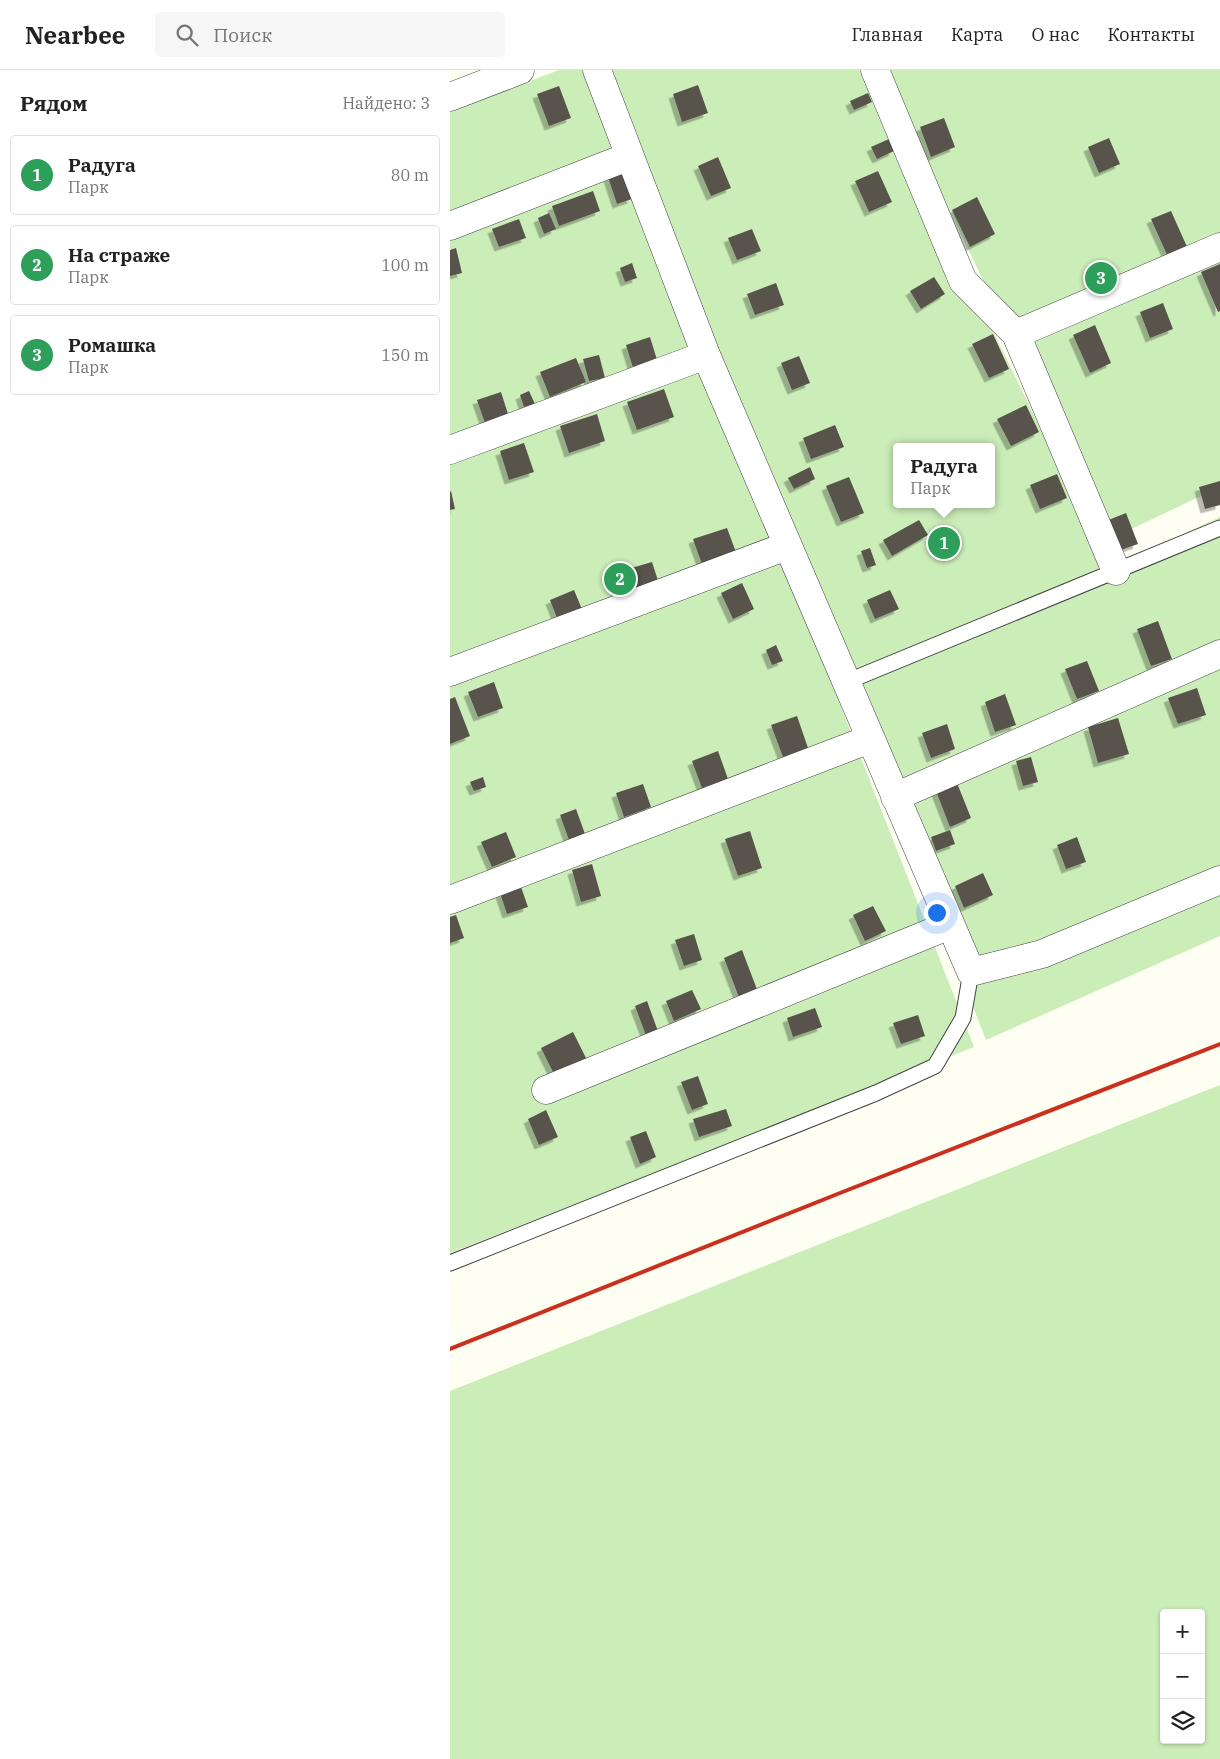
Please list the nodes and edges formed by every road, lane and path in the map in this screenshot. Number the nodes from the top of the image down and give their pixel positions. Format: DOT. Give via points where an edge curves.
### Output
graph roads {
  1 [pos="520,70"];
  2 [pos="597,70"];
  3 [pos="875,70"];
  4 [pos="450,97"];
  5 [pos="630,156"];
  6 [pos="450,226"];
  7 [pos="1220,247"];
  8 [pos="1016,334"];
  9 [pos="706,355"];
  10 [pos="450,450"];
  11 [pos="1220,528"];
  12 [pos="787,546"];
  13 [pos="1116,571"];
  14 [pos="1220,654"];
  15 [pos="450,672"];
  16 [pos="846,682"];
  17 [pos="870,739"];
  18 [pos="895,797"];
  19 [pos="1220,880"];
  20 [pos="450,900"];
  21 [pos="950,924"];
  22 [pos="971,972"];
  23 [pos="546,1090"];
  24 [pos="450,1263"];
  1 -- 4 [label="street"];
  2 -- 5 [label="street"];
  3 -- 8 [label="street" via="963,281"];
  5 -- 6 [label="street"];
  5 -- 9 [label="street"];
  7 -- 8 [label="street"];
  8 -- 13 [label="street"];
  9 -- 10 [label="street"];
  9 -- 12 [label="street"];
  11 -- 13 [label="lane"];
  12 -- 15 [label="street"];
  12 -- 16 [label="street"];
  13 -- 16 [label="lane"];
  14 -- 18 [label="street"];
  16 -- 17 [label="street"];
  17 -- 18 [label="street"];
  17 -- 20 [label="street"];
  18 -- 21 [label="street"];
  19 -- 22 [label="street" via="1042,954"];
  21 -- 22 [label="street"];
  21 -- 23 [label="street"];
  22 -- 24 [label="lane" via="963,1018 935,1066 876,1093"];
}
